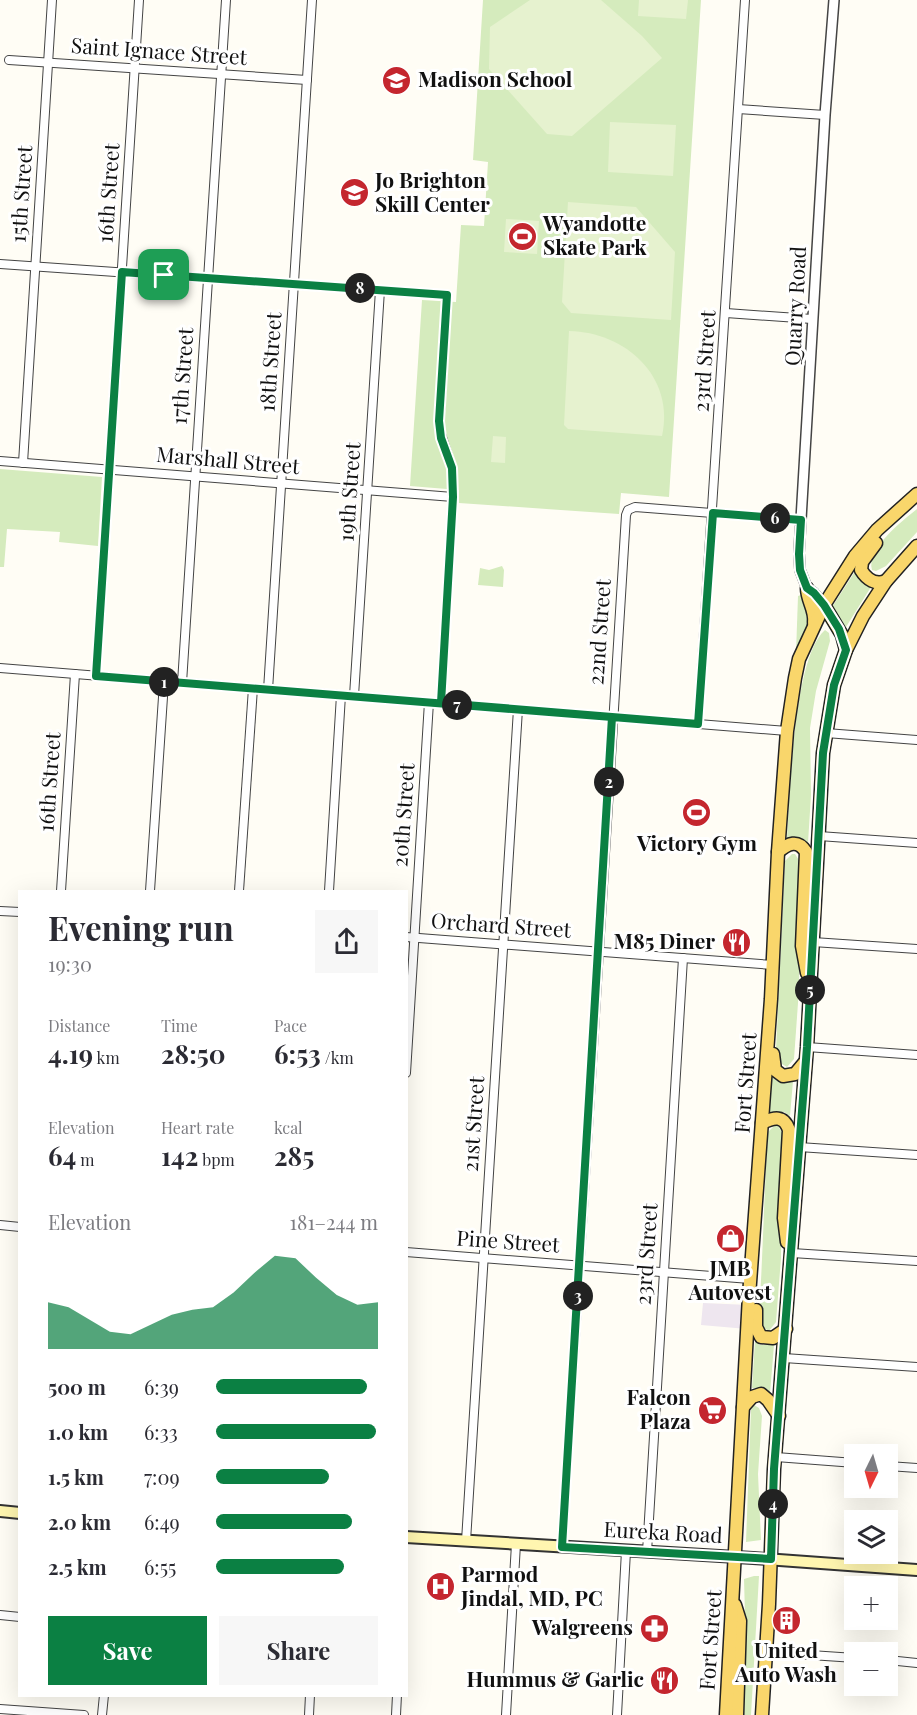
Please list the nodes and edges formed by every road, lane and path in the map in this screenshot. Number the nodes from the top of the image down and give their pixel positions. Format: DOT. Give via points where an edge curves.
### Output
graph roads {
  1 [pos="52,0"];
  2 [pos="139,0"];
  3 [pos="226,0"];
  4 [pos="312,0"];
  5 [pos="745,0"];
  6 [pos="834,0"];
  7 [pos="9,60"];
  8 [pos="49,63"];
  9 [pos="135,68"];
  10 [pos="221,74"];
  11 [pos="308,80"];
  12 [pos="738,109"];
  13 [pos="825,115"];
  14 [pos="0,264"];
  15 [pos="35,266"];
  16 [pos="122,272"];
  17 [pos="208,278"];
  18 [pos="294,284"];
  19 [pos="380,290"];
  20 [pos="726,312"];
  21 [pos="812,319"];
  22 [pos="0,461"];
  23 [pos="23,463"];
  24 [pos="109,470"];
  25 [pos="195,477"];
  26 [pos="281,484"];
  27 [pos="368,490"];
  28 [pos="917,494"];
  29 [pos="453,497"];
  30 [pos="917,504"];
  31 [pos="713,513"];
  32 [pos="801,520"];
  33 [pos="917,546"];
  34 [pos="886,580"];
  35 [pos="807,588"];
  36 [pos="824,605"];
  37 [pos="814,627"];
  38 [pos="846,650"];
  39 [pos="0,668"];
  40 [pos="75,674"];
  41 [pos="96,676"];
  42 [pos="164,682"];
  43 [pos="182,683"];
  44 [pos="253,688"];
  45 [pos="268,690"];
  46 [pos="341,695"];
  47 [pos="354,696"];
  48 [pos="429,702"];
  49 [pos="441,703"];
  50 [pos="518,709"];
  51 [pos="612,717"];
  52 [pos="698,724"];
  53 [pos="788,730"];
  54 [pos="826,733"];
  55 [pos="917,740"];
  56 [pos="819,837"];
  57 [pos="917,843"];
  58 [pos="778,852"];
  59 [pos="62,890"];
  60 [pos="150,890"];
  61 [pos="239,890"];
  62 [pos="329,890"];
  63 [pos="0,911"];
  64 [pos="18,912"];
  65 [pos="774,933"];
  66 [pos="411,938"];
  67 [pos="813,942"];
  68 [pos="503,944"];
  69 [pos="917,949"];
  70 [pos="599,951"];
  71 [pos="684,958"];
  72 [pos="773,966"];
  73 [pos="810,992"];
  74 [pos="408,1019"];
  75 [pos="807,1047"];
  76 [pos="917,1054"];
  77 [pos="806,1060"];
  78 [pos="762,1123"];
  79 [pos="799,1147"];
  80 [pos="917,1155"];
  81 [pos="756,1204"];
  82 [pos="0,1225"];
  83 [pos="18,1227"];
  84 [pos="408,1252"];
  85 [pos="792,1253"];
  86 [pos="484,1258"];
  87 [pos="917,1261"];
  88 [pos="580,1265"];
  89 [pos="790,1270"];
  90 [pos="664,1272"];
  91 [pos="750,1279"];
  92 [pos="786,1329"];
  93 [pos="784,1358"];
  94 [pos="917,1367"];
  95 [pos="743,1407"];
  96 [pos="779,1416"];
  97 [pos="776,1457"];
  98 [pos="844,1462"];
  99 [pos="898,1467"];
  100 [pos="917,1468"];
  101 [pos="0,1511"];
  102 [pos="18,1513"];
  103 [pos="408,1537"];
  104 [pos="466,1541"];
  105 [pos="516,1544"];
  106 [pos="562,1547"];
  107 [pos="627,1551"];
  108 [pos="647,1552"];
  109 [pos="735,1557"];
  110 [pos="771,1559"];
  111 [pos="917,1570"];
  112 [pos="732,1598"];
  113 [pos="0,1615"];
  114 [pos="18,1617"];
  115 [pos="766,1652"];
  116 [pos="844,1657"];
  117 [pos="898,1661"];
  118 [pos="917,1663"];
  119 [pos="104,1697"];
  120 [pos="310,1697"];
  121 [pos="397,1697"];
  122 [pos="0,1709"];
  123 [pos="84,1715"];
  124 [pos="102,1715"];
  125 [pos="309,1715"];
  126 [pos="396,1715"];
  127 [pos="506,1715"];
  128 [pos="617,1715"];
  129 [pos="726,1715"];
  130 [pos="737,1715"];
  131 [pos="762,1715"];
  1 -- 8 [label="street, 15th Street"];
  2 -- 9 [label="street, 16th Street"];
  3 -- 10 [label="street, 17th Street"];
  4 -- 11 [label="street, 18th Street"];
  5 -- 12 [label="street, 23rd Street"];
  6 -- 13 [label="street, Quarry Road"];
  7 -- 8 [label="street, Saint Ignace Street"];
  8 -- 9 [label="street, Saint Ignace Street"];
  8 -- 15 [label="street, 15th Street"];
  9 -- 10 [label="street, Saint Ignace Street"];
  9 -- 16 [label="street, 16th Street"];
  10 -- 11 [label="street, Saint Ignace Street"];
  10 -- 17 [label="street, 17th Street"];
  11 -- 18 [label="street, 18th Street"];
  12 -- 13 [label="street"];
  12 -- 20 [label="street, 23rd Street"];
  13 -- 21 [label="street, Quarry Road"];
  14 -- 15 [label="street"];
  15 -- 16 [label="street"];
  15 -- 23 [label="street, 15th Street"];
  16 -- 17 [label="street"];
  16 -- 24 [label="street, 16th Street"];
  17 -- 18 [label="street"];
  17 -- 25 [label="street, 17th Street"];
  18 -- 19 [label="street"];
  18 -- 26 [label="street, 18th Street"];
  19 -- 27 [label="street, 19th Street"];
  19 -- 29 [label="street" via="447,295 439,421 452,468"];
  20 -- 21 [label="street"];
  20 -- 31 [label="street, 23rd Street"];
  21 -- 32 [label="street, Quarry Road"];
  22 -- 23 [label="street, Marshall Street"];
  23 -- 24 [label="street, Marshall Street"];
  24 -- 25 [label="street, Marshall Street"];
  24 -- 41 [label="street, 16th Street"];
  25 -- 26 [label="street, Marshall Street"];
  25 -- 43 [label="street, 17th Street"];
  26 -- 27 [label="street, Marshall Street"];
  26 -- 45 [label="street, 18th Street"];
  27 -- 29 [label="street, Marshall Street"];
  27 -- 47 [label="street, 19th Street"];
  28 -- 36 [label="main road, Fort Street" via="855,555"];
  29 -- 49 [label="street"];
  30 -- 34 [label="main road" via="886,532 862,562 861,570 868,579 880,583"];
  31 -- 32 [label="street"];
  31 -- 51 [label="street, 22nd Street" via="635,507 628,510"];
  31 -- 52 [label="street, 23rd Street"];
  32 -- 35 [label="street, Quarry Road" via="800,570"];
  33 -- 34 [label="main road"];
  34 -- 38 [label="main road"];
  35 -- 36 [label="street"];
  35 -- 37 [label="main road"];
  36 -- 37 [label="main road, Fort Street"];
  36 -- 38 [label="main road"];
  37 -- 53 [label="main road, Fort Street" via="799,659"];
  38 -- 54 [label="main road" via="834,685"];
  39 -- 40 [label="street"];
  40 -- 41 [label="street"];
  40 -- 59 [label="street, 16th Street"];
  41 -- 42 [label="street"];
  42 -- 43 [label="street"];
  42 -- 60 [label="street"];
  43 -- 44 [label="street"];
  44 -- 45 [label="street"];
  44 -- 61 [label="street"];
  45 -- 46 [label="street"];
  46 -- 47 [label="street"];
  46 -- 62 [label="street"];
  47 -- 48 [label="street"];
  48 -- 49 [label="street"];
  48 -- 66 [label="street, 20th Street"];
  49 -- 50 [label="street"];
  50 -- 51 [label="street"];
  50 -- 68 [label="street, 21st Street"];
  51 -- 52 [label="street"];
  51 -- 70 [label="street, 22nd Street"];
  52 -- 53 [label="street"];
  53 -- 58 [label="main road, Fort Street"];
  54 -- 55 [label="street"];
  54 -- 56 [label="main road"];
  56 -- 57 [label="street"];
  56 -- 67 [label="main road"];
  58 -- 65 [label="main road, Fort Street"];
  58 -- 73 [label="main road" via="795,843 806,852 802,946"];
  63 -- 64 [label="street"];
  65 -- 72 [label="main road, Fort Street"];
  65 -- 77 [label="main road" via="778,961 773,1066 779,1074 788,1076 800,1070"];
  66 -- 68 [label="street, Orchard Street"];
  66 -- 74 [label="street, 20th Street"];
  67 -- 69 [label="street"];
  67 -- 73 [label="main road"];
  68 -- 70 [label="street, Orchard Street"];
  68 -- 86 [label="street, 21st Street"];
  70 -- 71 [label="street, Orchard Street"];
  70 -- 88 [label="street, 22nd Street"];
  71 -- 72 [label="street, Orchard Street"];
  71 -- 90 [label="street, 23rd Street"];
  72 -- 78 [label="main road, Fort Street"];
  73 -- 75 [label="main road"];
  75 -- 76 [label="street"];
  75 -- 77 [label="main road"];
  77 -- 79 [label="main road"];
  78 -- 81 [label="main road, Fort Street"];
  78 -- 89 [label="main road" via="780,1118 789,1130 784,1218"];
  79 -- 80 [label="street"];
  79 -- 85 [label="main road"];
  81 -- 91 [label="main road, Fort Street"];
  81 -- 92 [label="main road" via="761,1239 756,1328 761,1337 769,1339"];
  82 -- 83 [label="street"];
  84 -- 86 [label="street, Pine Street"];
  85 -- 87 [label="street"];
  85 -- 89 [label="main road"];
  86 -- 88 [label="street, Pine Street"];
  86 -- 104 [label="street, 21st Street"];
  88 -- 90 [label="street, Pine Street"];
  88 -- 106 [label="street, 22nd Street"];
  89 -- 92 [label="main road"];
  90 -- 91 [label="street, Pine Street"];
  90 -- 108 [label="street, 23rd Street"];
  91 -- 95 [label="main road, Fort Street"];
  92 -- 93 [label="main road"];
  93 -- 94 [label="street"];
  93 -- 96 [label="main road"];
  95 -- 96 [label="main road" via="761,1394"];
  95 -- 109 [label="main road, Fort Street"];
  96 -- 97 [label="main road"];
  97 -- 98 [label="street"];
  97 -- 110 [label="main road"];
  99 -- 100 [label="street"];
  101 -- 102 [label="main road"];
  103 -- 104 [label="main road, Eureka Road"];
  104 -- 105 [label="main road, Eureka Road"];
  105 -- 106 [label="main road, Eureka Road"];
  105 -- 127 [label="street"];
  106 -- 107 [label="main road, Eureka Road"];
  107 -- 108 [label="main road, Eureka Road"];
  107 -- 128 [label="street"];
  108 -- 109 [label="main road, Eureka Road"];
  109 -- 110 [label="main road, Eureka Road"];
  109 -- 112 [label="main road, Fort Street"];
  110 -- 111 [label="main road, Eureka Road"];
  110 -- 115 [label="main road"];
  112 -- 129 [label="main road, Fort Street"];
  112 -- 130 [label="main road" via="740,1621"];
  113 -- 114 [label="street"];
  115 -- 116 [label="street"];
  115 -- 131 [label="main road"];
  117 -- 118 [label="street"];
  119 -- 124 [label="street"];
  120 -- 125 [label="street"];
  121 -- 126 [label="street"];
  122 -- 123 [label="street"];
}
